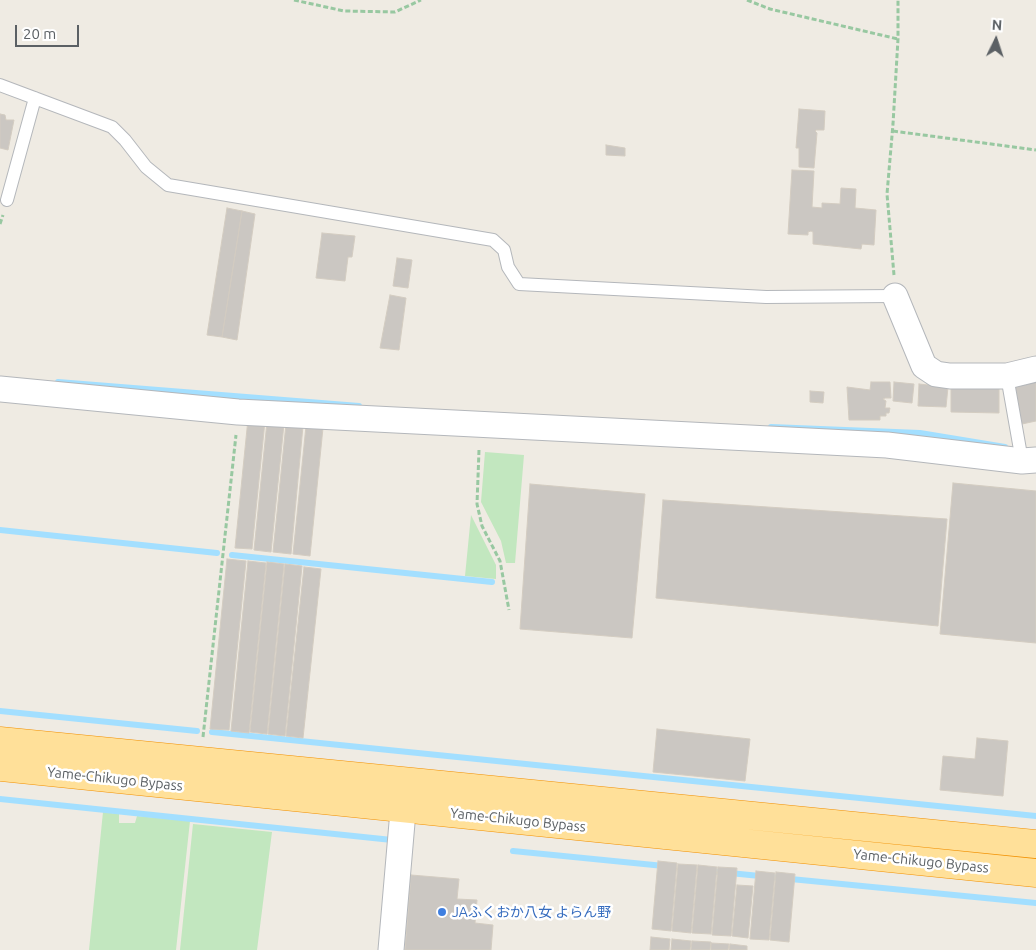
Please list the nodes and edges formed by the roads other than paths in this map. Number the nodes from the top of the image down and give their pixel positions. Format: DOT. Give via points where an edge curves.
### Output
graph roads {
  1 [pos="0,84"];
  2 [pos="36,98"];
  3 [pos="7,200"];
  4 [pos="895,296"];
  5 [pos="1036,369"];
  6 [pos="1007,376"];
  7 [pos="0,389"];
  8 [pos="1029,460"];
  9 [pos="0,741"];
  10 [pos="0,767"];
  11 [pos="406,781"];
  12 [pos="404,809"];
  13 [pos="1036,844"];
  14 [pos="1036,873"];
  15 [pos="391,950"];
  1 -- 2 [label="lane"];
  2 -- 3 [label="lane"];
  2 -- 4 [label="lane" via="112,127 146,167 168,185 493,240 504,250 508,267 519,284 766,297"];
  4 -- 6 [label="street" via="924,366 936,374 950,376"];
  5 -- 6 [label="street"];
  6 -- 8 [label="lane"];
  7 -- 8 [label="street" via="238,412 887,445"];
  9 -- 11 [label="highway, Yame-Chikugo Bypass"];
  10 -- 12 [label="highway, Yame-Chikugo Bypass"];
  11 -- 12 [label="street"];
  11 -- 13 [label="highway, Yame-Chikugo Bypass"];
  12 -- 14 [label="highway, Yame-Chikugo Bypass"];
  12 -- 15 [label="street"];
}
